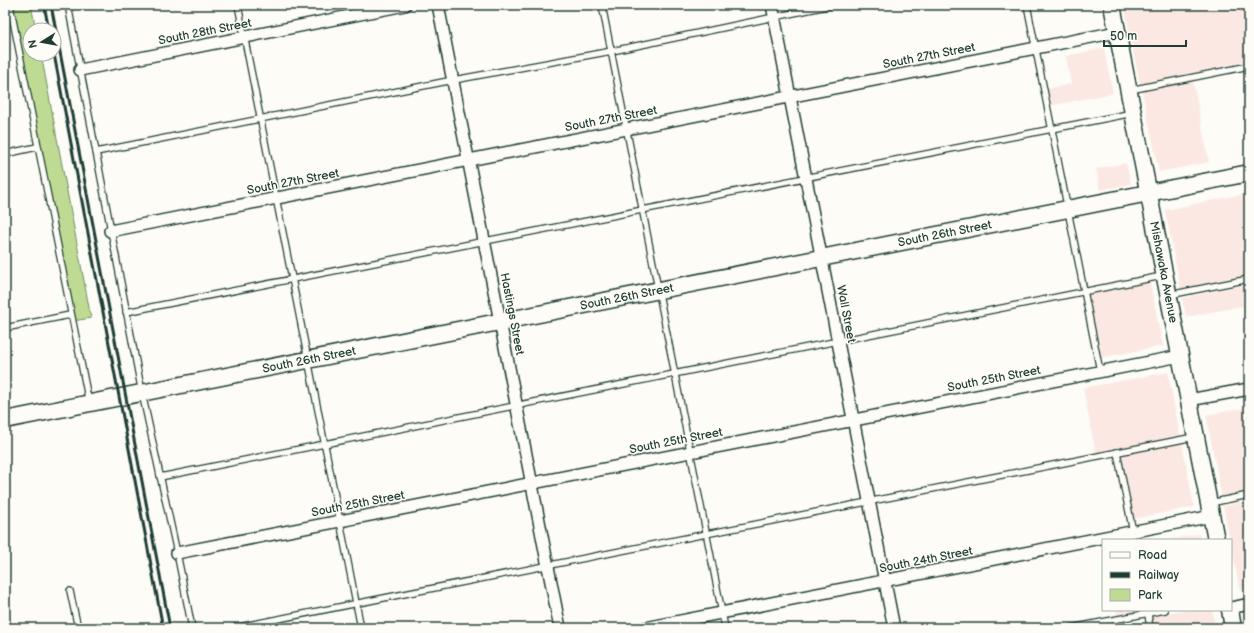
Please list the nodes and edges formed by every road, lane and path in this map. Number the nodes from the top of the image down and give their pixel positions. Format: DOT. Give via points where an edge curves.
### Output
graph roads {
  1 [pos="10,5"];
  2 [pos="68,5"];
  3 [pos="238,5"];
  4 [pos="405,5"];
  5 [pos="438,5"];
  6 [pos="602,5"];
  7 [pos="772,5"];
  8 [pos="832,5"];
  9 [pos="1027,5"];
  10 [pos="1112,5"];
  11 [pos="774,17"];
  12 [pos="1117,32"];
  13 [pos="244,37"];
  14 [pos="1036,48"];
  15 [pos="612,51"];
  16 [pos="1249,66"];
  17 [pos="80,70"];
  18 [pos="452,80"];
  19 [pos="1128,90"];
  20 [pos="790,97"];
  21 [pos="1133,113"];
  22 [pos="261,119"];
  23 [pos="627,129"];
  24 [pos="1052,130"];
  25 [pos="37,146"];
  26 [pos="96,152"];
  27 [pos="5,154"];
  28 [pos="468,161"];
  29 [pos="1249,173"];
  30 [pos="806,177"];
  31 [pos="1148,194"];
  32 [pos="277,199"];
  33 [pos="644,210"];
  34 [pos="1068,210"];
  35 [pos="110,231"];
  36 [pos="484,241"];
  37 [pos="822,258"];
  38 [pos="1165,276"];
  39 [pos="293,279"];
  40 [pos="1249,281"];
  41 [pos="659,291"];
  42 [pos="1084,292"];
  43 [pos="1168,295"];
  44 [pos="126,312"];
  45 [pos="70,315"];
  46 [pos="500,322"];
  47 [pos="5,328"];
  48 [pos="838,341"];
  49 [pos="1180,356"];
  50 [pos="308,360"];
  51 [pos="1100,371"];
  52 [pos="675,374"];
  53 [pos="1249,388"];
  54 [pos="142,393"];
  55 [pos="1189,400"];
  56 [pos="89,403"];
  57 [pos="516,405"];
  58 [pos="5,420"];
  59 [pos="853,420"];
  60 [pos="1196,436"];
  61 [pos="325,444"];
  62 [pos="691,451"];
  63 [pos="1117,452"];
  64 [pos="160,477"];
  65 [pos="532,483"];
  66 [pos="1249,495"];
  67 [pos="869,501"];
  68 [pos="1210,510"];
  69 [pos="341,521"];
  70 [pos="1133,532"];
  71 [pos="707,534"];
  72 [pos="1216,539"];
  73 [pos="178,553"];
  74 [pos="547,565"];
  75 [pos="884,581"];
  76 [pos="70,591"];
  77 [pos="356,603"];
  78 [pos="1249,604"];
  79 [pos="1232,608"];
  80 [pos="1161,611"];
  81 [pos="1230,611"];
  82 [pos="722,613"];
  83 [pos="1148,614"];
  84 [pos="78,628"];
  85 [pos="192,628"];
  86 [pos="233,628"];
  87 [pos="361,628"];
  88 [pos="560,628"];
  89 [pos="645,628"];
  90 [pos="725,628"];
  91 [pos="894,628"];
  92 [pos="1071,628"];
  93 [pos="1150,628"];
  94 [pos="1233,628"];
  1 -- 25 [label="lane"];
  2 -- 17 [label="lane"];
  3 -- 13 [label="lane"];
  4 -- 13 [label="street, South 28th Street"];
  5 -- 18 [label="street, Hastings Street"];
  6 -- 15 [label="lane"];
  7 -- 11 [label="street, Wall Street"];
  8 -- 11 [label="lane"];
  9 -- 14 [label="lane"];
  10 -- 12 [label="street, Mishawaka Avenue"];
  11 -- 15 [label="lane"];
  11 -- 20 [label="street, Wall Street"];
  12 -- 14 [label="street, South 27th Street"];
  12 -- 19 [label="street, Mishawaka Avenue"];
  13 -- 17 [label="street, South 28th Street"];
  13 -- 22 [label="lane"];
  14 -- 20 [label="street, South 27th Street"];
  14 -- 24 [label="lane"];
  15 -- 18 [label="lane"];
  15 -- 23 [label="lane"];
  16 -- 19 [label="lane"];
  17 -- 26 [label="lane"];
  18 -- 22 [label="lane"];
  18 -- 28 [label="street, Hastings Street"];
  19 -- 21 [label="street, Mishawaka Avenue"];
  20 -- 23 [label="street, South 27th Street"];
  20 -- 30 [label="street, Wall Street"];
  21 -- 24 [label="lane"];
  21 -- 31 [label="street, Mishawaka Avenue"];
  22 -- 26 [label="lane"];
  22 -- 32 [label="lane"];
  23 -- 28 [label="street, South 27th Street"];
  23 -- 33 [label="lane"];
  24 -- 30 [label="lane"];
  24 -- 34 [label="lane"];
  25 -- 27 [label="lane"];
  25 -- 45 [label="lane"];
  26 -- 35 [label="lane"];
  28 -- 32 [label="street, South 27th Street"];
  28 -- 36 [label="street, Hastings Street"];
  29 -- 31 [label="street, South 26th Street"];
  30 -- 33 [label="lane"];
  30 -- 37 [label="street, Wall Street"];
  31 -- 34 [label="street, South 26th Street"];
  31 -- 38 [label="street, Mishawaka Avenue"];
  32 -- 35 [label="street, South 27th Street"];
  32 -- 39 [label="lane"];
  33 -- 36 [label="lane"];
  33 -- 41 [label="lane"];
  34 -- 37 [label="street, South 26th Street"];
  34 -- 42 [label="lane"];
  35 -- 44 [label="lane"];
  36 -- 39 [label="lane"];
  36 -- 46 [label="street, Hastings Street"];
  37 -- 41 [label="street, South 26th Street"];
  37 -- 48 [label="street, Wall Street"];
  38 -- 42 [label="lane"];
  38 -- 43 [label="street, Mishawaka Avenue"];
  39 -- 44 [label="lane"];
  39 -- 50 [label="lane"];
  40 -- 43 [label="lane"];
  41 -- 46 [label="street, South 26th Street"];
  41 -- 52 [label="lane"];
  42 -- 48 [label="lane"];
  42 -- 51 [label="lane"];
  43 -- 49 [label="street, Mishawaka Avenue"];
  44 -- 54 [label="lane"];
  45 -- 47 [label="lane"];
  45 -- 56 [label="lane"];
  46 -- 50 [label="street, South 26th Street"];
  46 -- 57 [label="street, Hastings Street"];
  48 -- 52 [label="lane"];
  48 -- 59 [label="street, Wall Street"];
  49 -- 51 [label="street, South 25th Street"];
  49 -- 55 [label="street, Mishawaka Avenue"];
  50 -- 54 [label="street, South 26th Street"];
  50 -- 61 [label="lane"];
  51 -- 59 [label="street, South 25th Street"];
  52 -- 57 [label="lane"];
  52 -- 62 [label="lane"];
  53 -- 55 [label="street"];
  54 -- 56 [label="street, South 26th Street"];
  54 -- 64 [label="lane"];
  55 -- 60 [label="street, Mishawaka Avenue"];
  56 -- 58 [label="street, South 26th Street"];
  57 -- 61 [label="lane"];
  57 -- 65 [label="street, Hastings Street"];
  59 -- 62 [label="street, South 25th Street"];
  59 -- 67 [label="street, Wall Street"];
  60 -- 63 [label="lane"];
  60 -- 68 [label="street, Mishawaka Avenue"];
  61 -- 64 [label="lane"];
  61 -- 69 [label="lane"];
  62 -- 65 [label="street, South 25th Street"];
  62 -- 71 [label="lane"];
  63 -- 67 [label="lane"];
  63 -- 70 [label="lane"];
  64 -- 73 [label="lane"];
  65 -- 69 [label="street, South 25th Street"];
  65 -- 74 [label="street, Hastings Street"];
  66 -- 68 [label="lane"];
  67 -- 71 [label="lane"];
  67 -- 75 [label="street, Wall Street"];
  68 -- 70 [label="street, South 24th Street"];
  68 -- 72 [label="street, Mishawaka Avenue"];
  69 -- 73 [label="street, South 25th Street"];
  69 -- 77 [label="lane"];
  70 -- 75 [label="street, South 24th Street"];
  71 -- 74 [label="lane"];
  71 -- 82 [label="lane"];
  73 -- 85 [label="lane"];
  74 -- 77 [label="lane"];
  74 -- 88 [label="street, Hastings Street"];
  75 -- 82 [label="street, South 24th Street"];
  75 -- 91 [label="street, Wall Street"];
  76 -- 84 [label="lane"];
  77 -- 86 [label="lane"];
  77 -- 87 [label="lane"];
  78 -- 79 [label="street"];
  80 -- 83 [label="lane"];
  81 -- 94 [label="street"];
  82 -- 89 [label="street, South 24th Street"];
  82 -- 90 [label="lane"];
  83 -- 92 [label="lane"];
  83 -- 93 [label="lane"];
}
